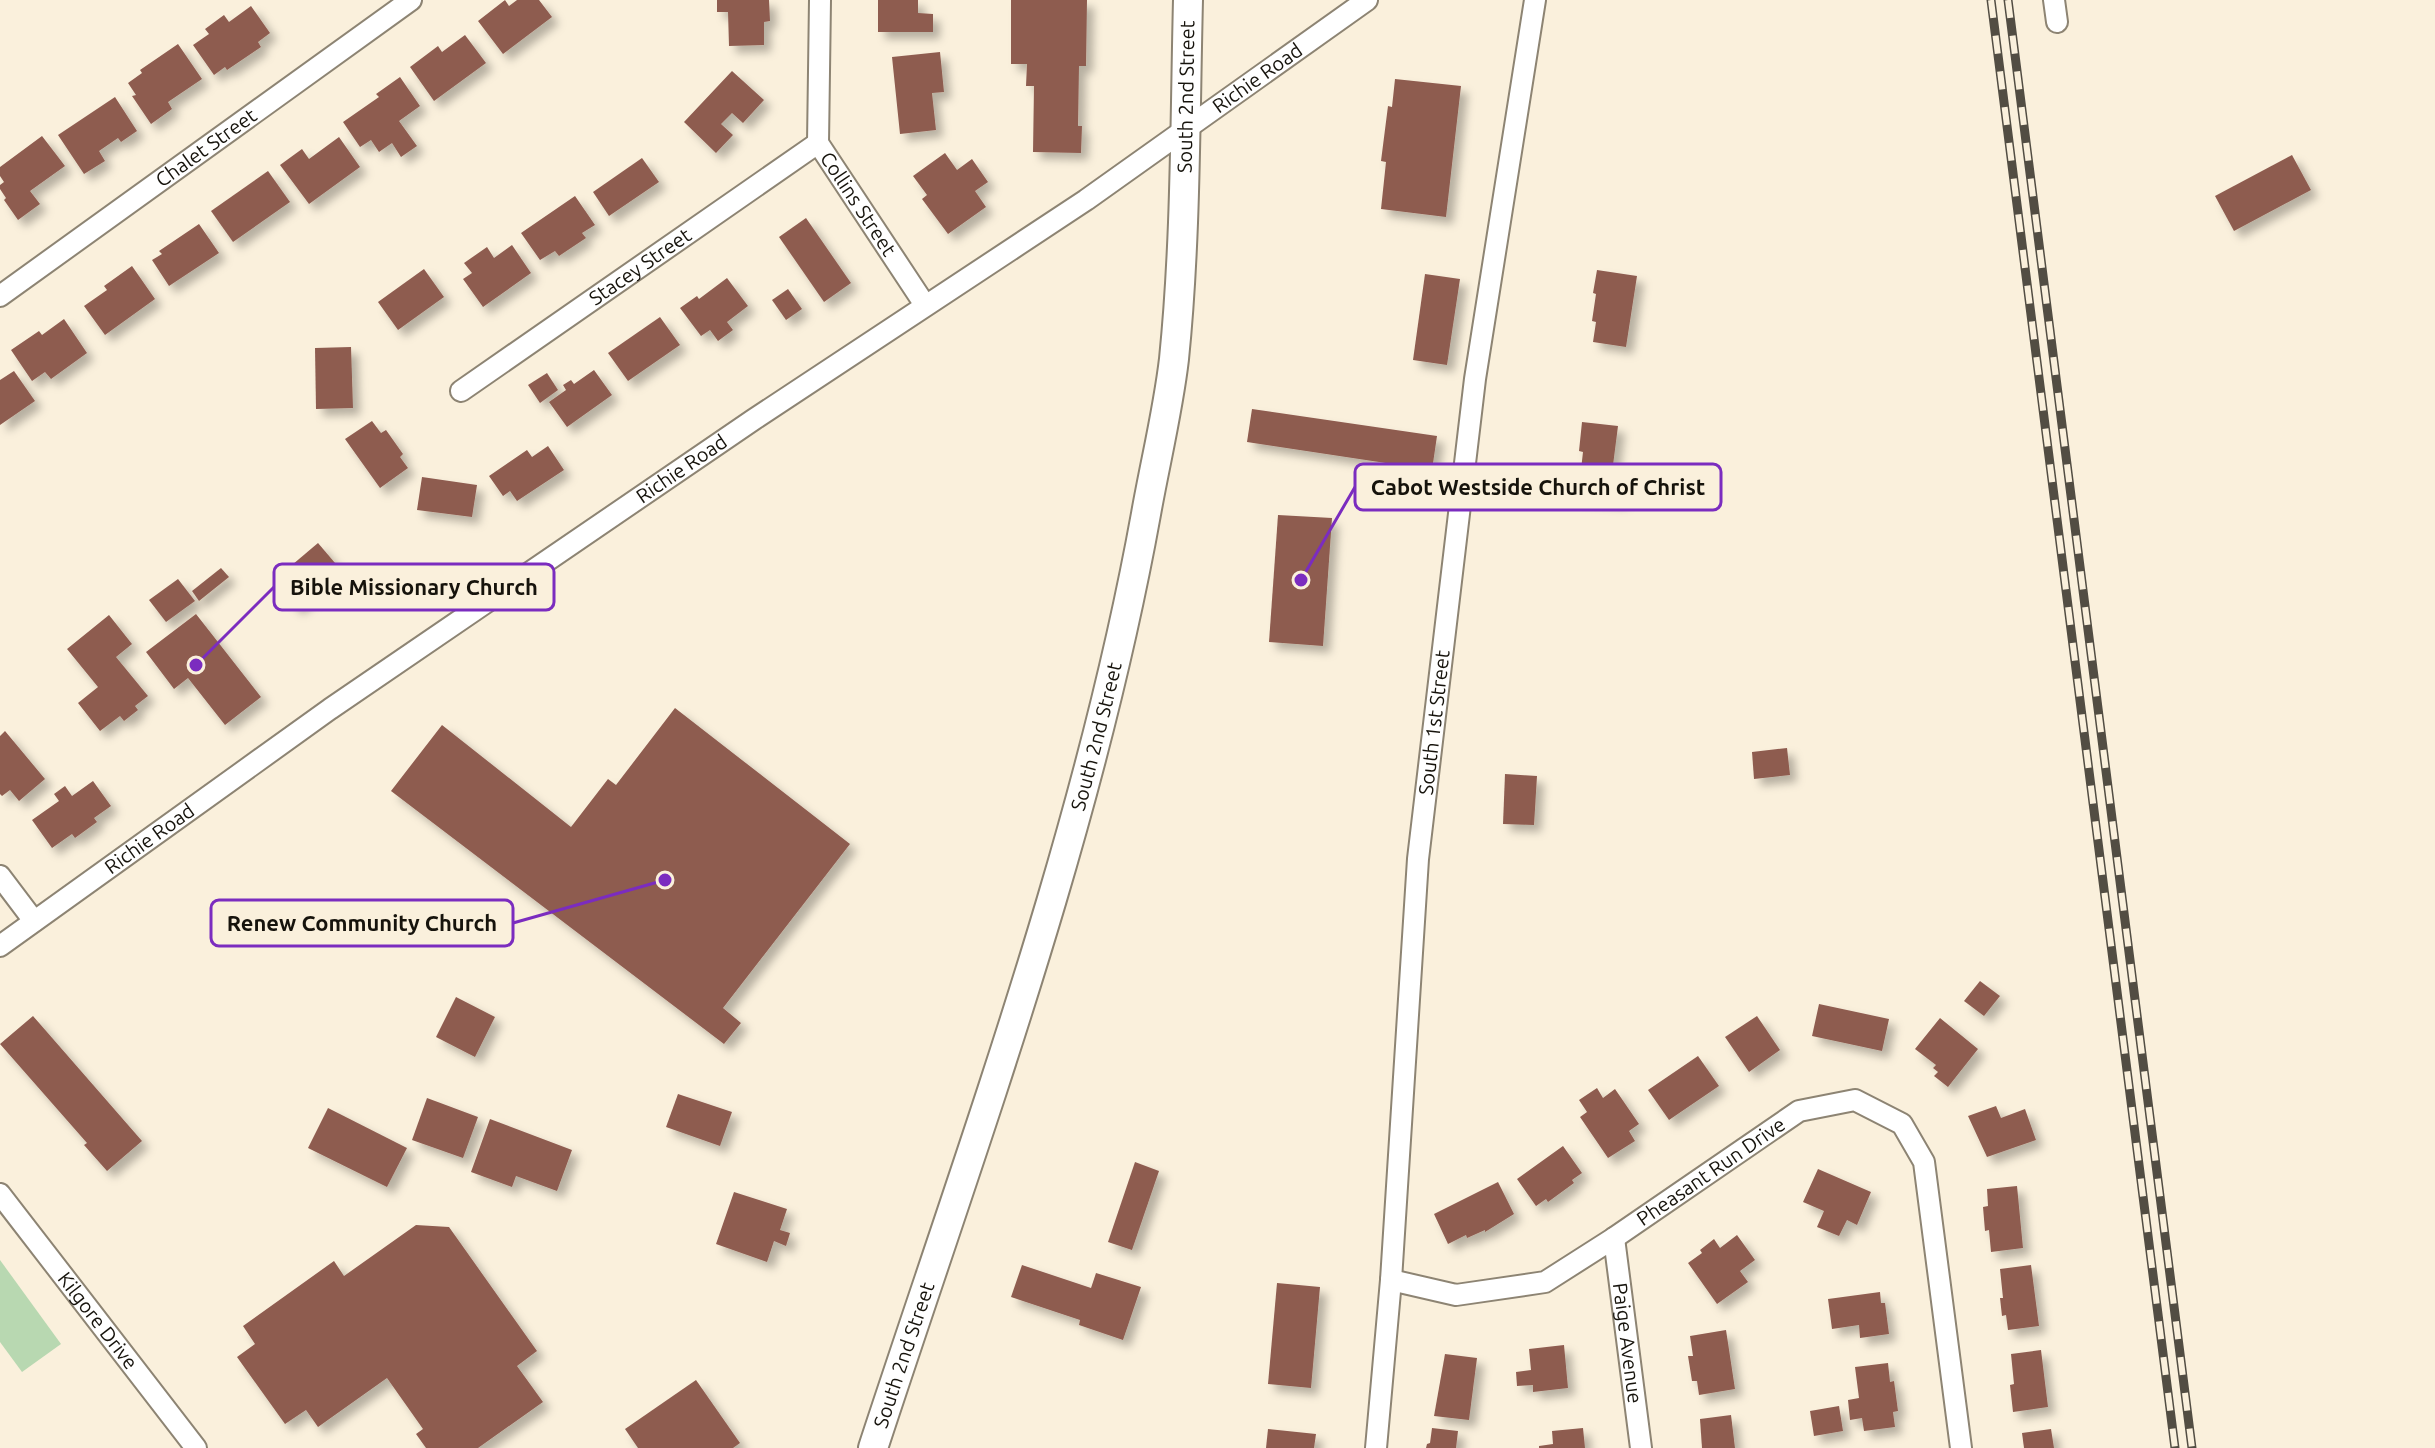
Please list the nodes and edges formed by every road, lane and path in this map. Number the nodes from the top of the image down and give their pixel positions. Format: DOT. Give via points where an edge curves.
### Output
graph roads {
  1 [pos="411,0"];
  2 [pos="820,0"];
  3 [pos="1188,0"];
  4 [pos="1367,0"];
  5 [pos="1535,0"];
  6 [pos="2054,0"];
  7 [pos="2057,22"];
  8 [pos="1185,129"];
  9 [pos="818,143"];
  10 [pos="0,296"];
  11 [pos="925,305"];
  12 [pos="461,391"];
  13 [pos="0,876"];
  14 [pos="34,921"];
  15 [pos="0,946"];
  16 [pos="0,1194"];
  17 [pos="1614,1238"];
  18 [pos="1391,1280"];
  19 [pos="196,1448"];
  20 [pos="873,1448"];
  21 [pos="1376,1448"];
  22 [pos="1641,1448"];
  23 [pos="1961,1448"];
  1 -- 10 [label="street, Chalet Street"];
  2 -- 9 [label="street, Collins Street"];
  3 -- 8 [label="main road, South 2nd Street"];
  4 -- 8 [label="street, Richie Road"];
  5 -- 18 [label="street, South 1st Street" via="1475,379 1418,859"];
  6 -- 7 [label="street"];
  8 -- 11 [label="street, Richie Road"];
  8 -- 20 [label="main road, South 2nd Street" via="1173,362 1137,565 1095,750 1056,890"];
  9 -- 11 [label="street, Collins Street"];
  9 -- 12 [label="street, Stacey Street"];
  11 -- 14 [label="street, Richie Road" via="330,709"];
  13 -- 14 [label="street"];
  14 -- 15 [label="street, Richie Road"];
  16 -- 19 [label="street, Kilgore Drive"];
  17 -- 18 [label="street, Pheasant Run Drive" via="1545,1282 1456,1295"];
  17 -- 22 [label="street, Paige Avenue"];
  17 -- 23 [label="street, Pheasant Run Drive" via="1799,1111 1855,1100 1902,1124 1924,1162"];
  18 -- 21 [label="street, South 1st Street"];
}
